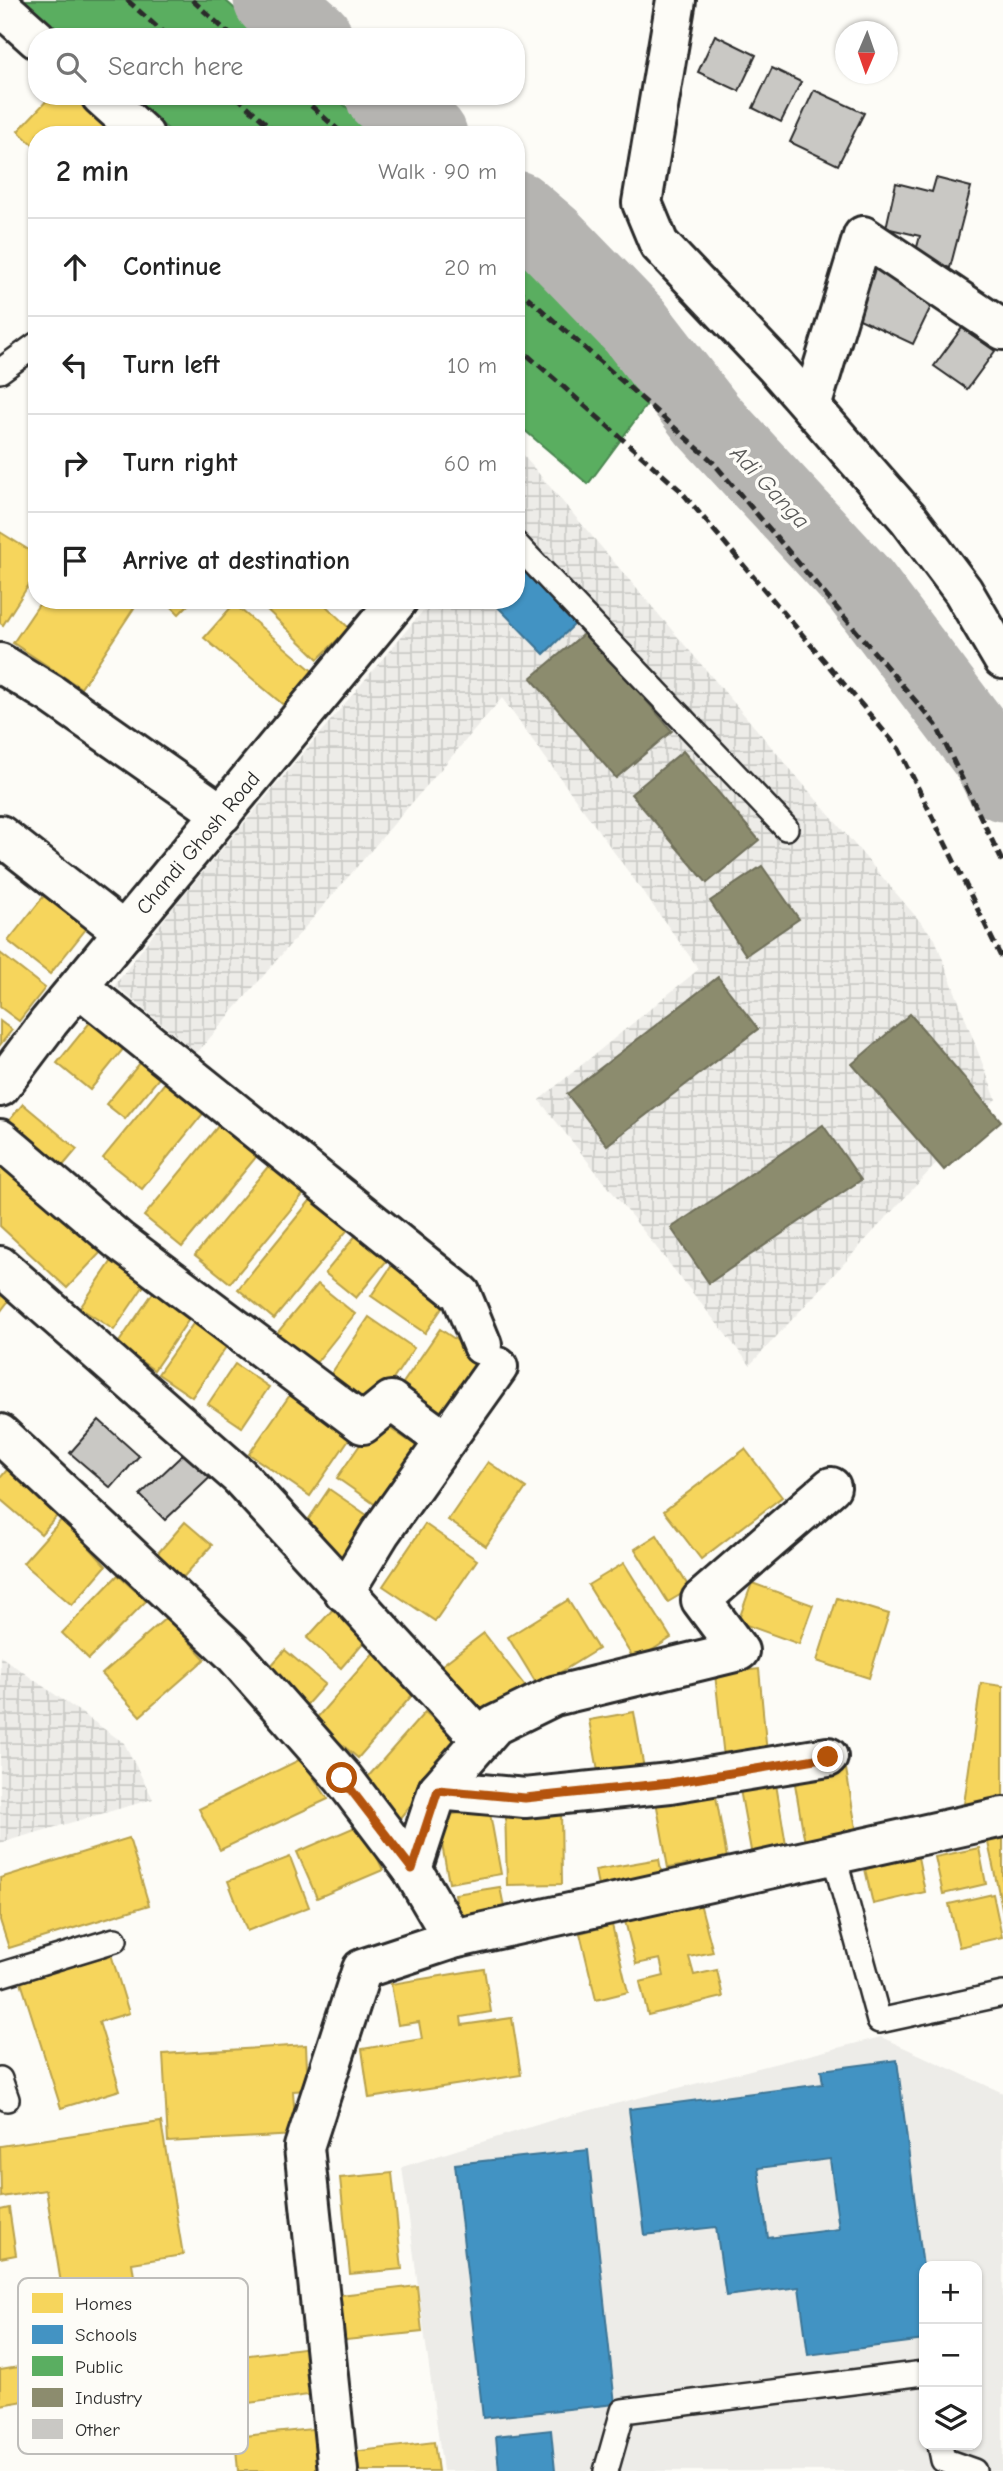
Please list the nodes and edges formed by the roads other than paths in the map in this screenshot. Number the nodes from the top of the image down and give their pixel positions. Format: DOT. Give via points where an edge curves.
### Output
graph roads {
  1 [pos="676,0"];
  2 [pos="0,6"];
  3 [pos="28,31"];
  4 [pos="111,105"];
  5 [pos="134,126"];
  6 [pos="1003,330"];
  7 [pos="28,350"];
  8 [pos="0,370"];
  9 [pos="811,407"];
  10 [pos="525,553"];
  11 [pos="391,609"];
  12 [pos="1003,659"];
  13 [pos="0,663"];
  14 [pos="222,814"];
  15 [pos="786,828"];
  16 [pos="0,835"];
  17 [pos="124,932"];
  18 [pos="79,987"];
  19 [pos="0,1087"];
  20 [pos="0,1139"];
  21 [pos="0,1266"];
  22 [pos="0,1434"];
  23 [pos="444,1440"];
  24 [pos="831,1487"];
  25 [pos="344,1592"];
  26 [pos="482,1740"];
  27 [pos="828,1757"];
  28 [pos="438,1790"];
  29 [pos="1003,1817"];
  30 [pos="834,1856"];
  31 [pos="412,1869"];
  32 [pos="453,1939"];
  33 [pos="115,1940"];
  34 [pos="0,1975"];
  35 [pos="1003,1993"];
  36 [pos="919,2374"];
  37 [pos="941,2450"];
  38 [pos="338,2471"];
  39 [pos="606,2471"];
  40 [pos="974,2471"];
  1 -- 9 [label="street" via="642,203 659,244"];
  2 -- 3 [label="street"];
  4 -- 5 [label="street"];
  6 -- 9 [label="street" via="863,236"];
  7 -- 8 [label="lane"];
  9 -- 12 [label="street" via="909,519 962,591"];
  10 -- 15 [label="lane"];
  11 -- 14 [label="street, Chandi Ghosh Road"];
  13 -- 14 [label="street"];
  14 -- 17 [label="street, Chandi Ghosh Road"];
  16 -- 17 [label="street"];
  17 -- 18 [label="street, Chandi Ghosh Road"];
  18 -- 19 [label="street, Chandi Ghosh Road"];
  18 -- 23 [label="street" via="461,1294 490,1356"];
  20 -- 23 [label="street" via="118,1240 363,1424 391,1401"];
  21 -- 25 [label="street" via="239,1476"];
  22 -- 31 [label="street" via="233,1653 342,1778"];
  23 -- 25 [label="street"];
  24 -- 26 [label="street" via="701,1600 739,1651 555,1696 495,1725"];
  25 -- 26 [label="street"];
  26 -- 28 [label="street"];
  27 -- 28 [label="street" via="670,1783 525,1798"];
  28 -- 31 [label="street"];
  29 -- 30 [label="street"];
  30 -- 32 [label="street"];
  30 -- 35 [label="lane" via="879,2021"];
  31 -- 32 [label="street"];
  32 -- 38 [label="street" via="362,1969 304,2147"];
  33 -- 34 [label="lane"];
  36 -- 39 [label="lane" via="623,2412"];
  37 -- 40 [label="lane" via="943,2460"];
}
